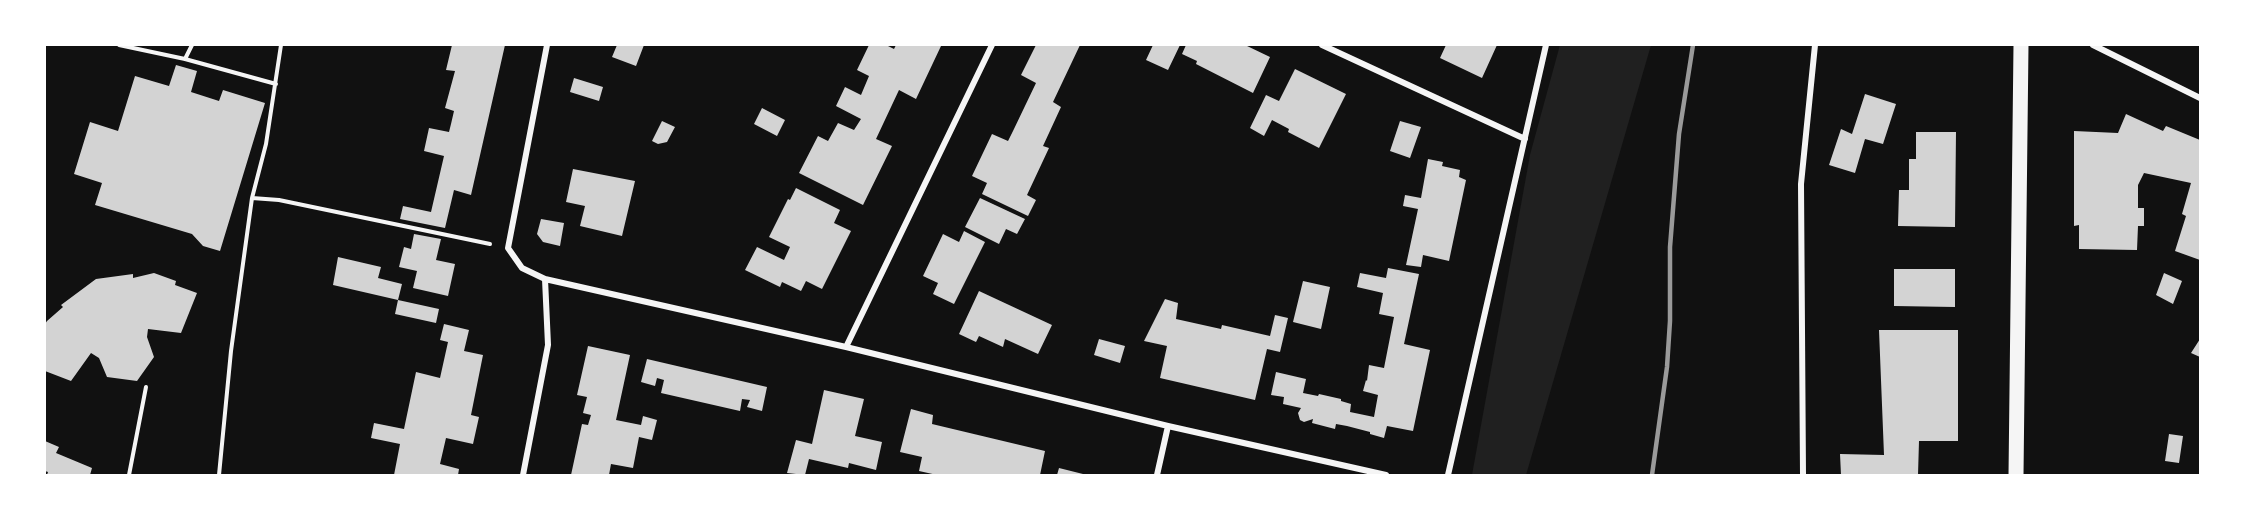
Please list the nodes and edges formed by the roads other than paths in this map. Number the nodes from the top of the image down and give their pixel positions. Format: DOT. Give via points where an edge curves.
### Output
graph roads {
  1 [pos="547,45"];
  2 [pos="992,45"];
  3 [pos="1322,45"];
  4 [pos="1546,45"];
  5 [pos="1815,45"];
  6 [pos="2021,45"];
  7 [pos="2093,45"];
  8 [pos="2200,98"];
  9 [pos="1525,138"];
  10 [pos="545,279"];
  11 [pos="846,347"];
  12 [pos="1168,426"];
  13 [pos="523,475"];
  14 [pos="1157,475"];
  15 [pos="1386,475"];
  16 [pos="1448,475"];
  17 [pos="1803,475"];
  18 [pos="2016,475"];
  1 -- 10 [label="street" via="508,248 522,268"];
  2 -- 11 [label="street"];
  3 -- 9 [label="street"];
  4 -- 9 [label="street"];
  5 -- 17 [label="street" via="1801,184"];
  6 -- 18 [label="main road"];
  7 -- 8 [label="street"];
  9 -- 16 [label="street"];
  10 -- 11 [label="street"];
  10 -- 13 [label="street" via="548,345"];
  11 -- 12 [label="street"];
  12 -- 14 [label="street"];
  12 -- 15 [label="street"];
}
